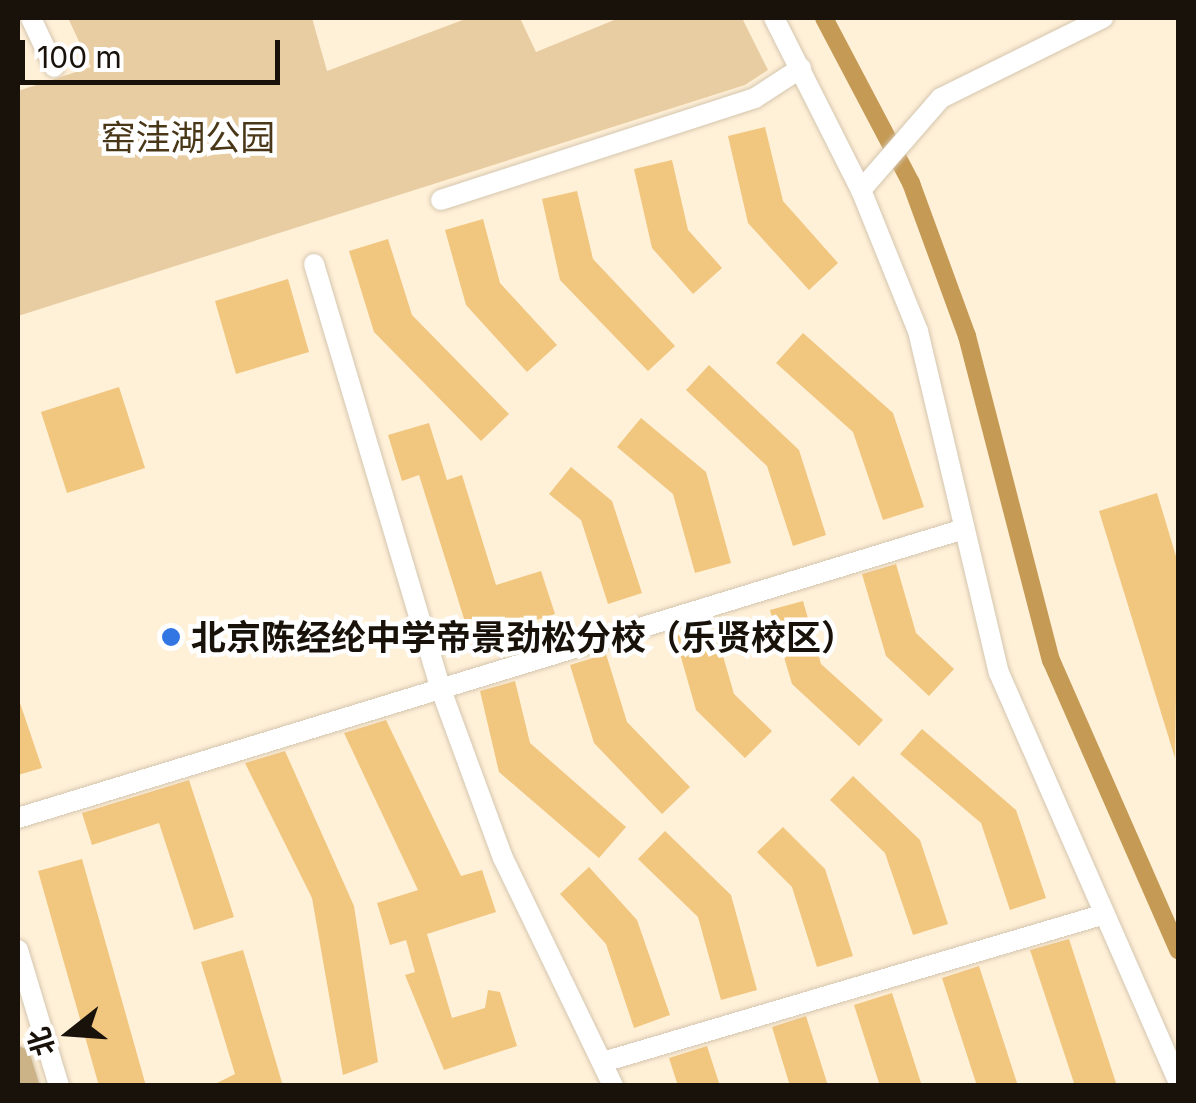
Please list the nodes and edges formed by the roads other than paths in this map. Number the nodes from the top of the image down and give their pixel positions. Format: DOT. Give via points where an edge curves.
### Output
graph roads {
  1 [pos="30,18"];
  2 [pos="774,18"];
  3 [pos="1103,18"];
  4 [pos="54,66"];
  5 [pos="802,68"];
  6 [pos="861,190"];
  7 [pos="441,200"];
  8 [pos="314,264"];
  9 [pos="964,529"];
  10 [pos="440,687"];
  11 [pos="18,818"];
  12 [pos="1105,914"];
  13 [pos="18,950"];
  14 [pos="18,1058"];
  15 [pos="603,1062"];
  16 [pos="1178,1080"];
  17 [pos="26,1086"];
  18 [pos="59,1086"];
  19 [pos="614,1086"];
  1 -- 4 [label="street"];
  2 -- 5 [label="street"];
  3 -- 6 [label="street" via="940,98"];
  5 -- 6 [label="street"];
  5 -- 7 [label="street" via="755,98"];
  6 -- 9 [label="street" via="918,332"];
  8 -- 10 [label="street"];
  9 -- 10 [label="street"];
  9 -- 12 [label="street" via="998,673"];
  10 -- 11 [label="street"];
  10 -- 15 [label="street" via="503,858"];
  12 -- 15 [label="street"];
  12 -- 16 [label="street"];
  13 -- 18 [label="street"];
  14 -- 17 [label="main road"];
  15 -- 19 [label="street"];
}
